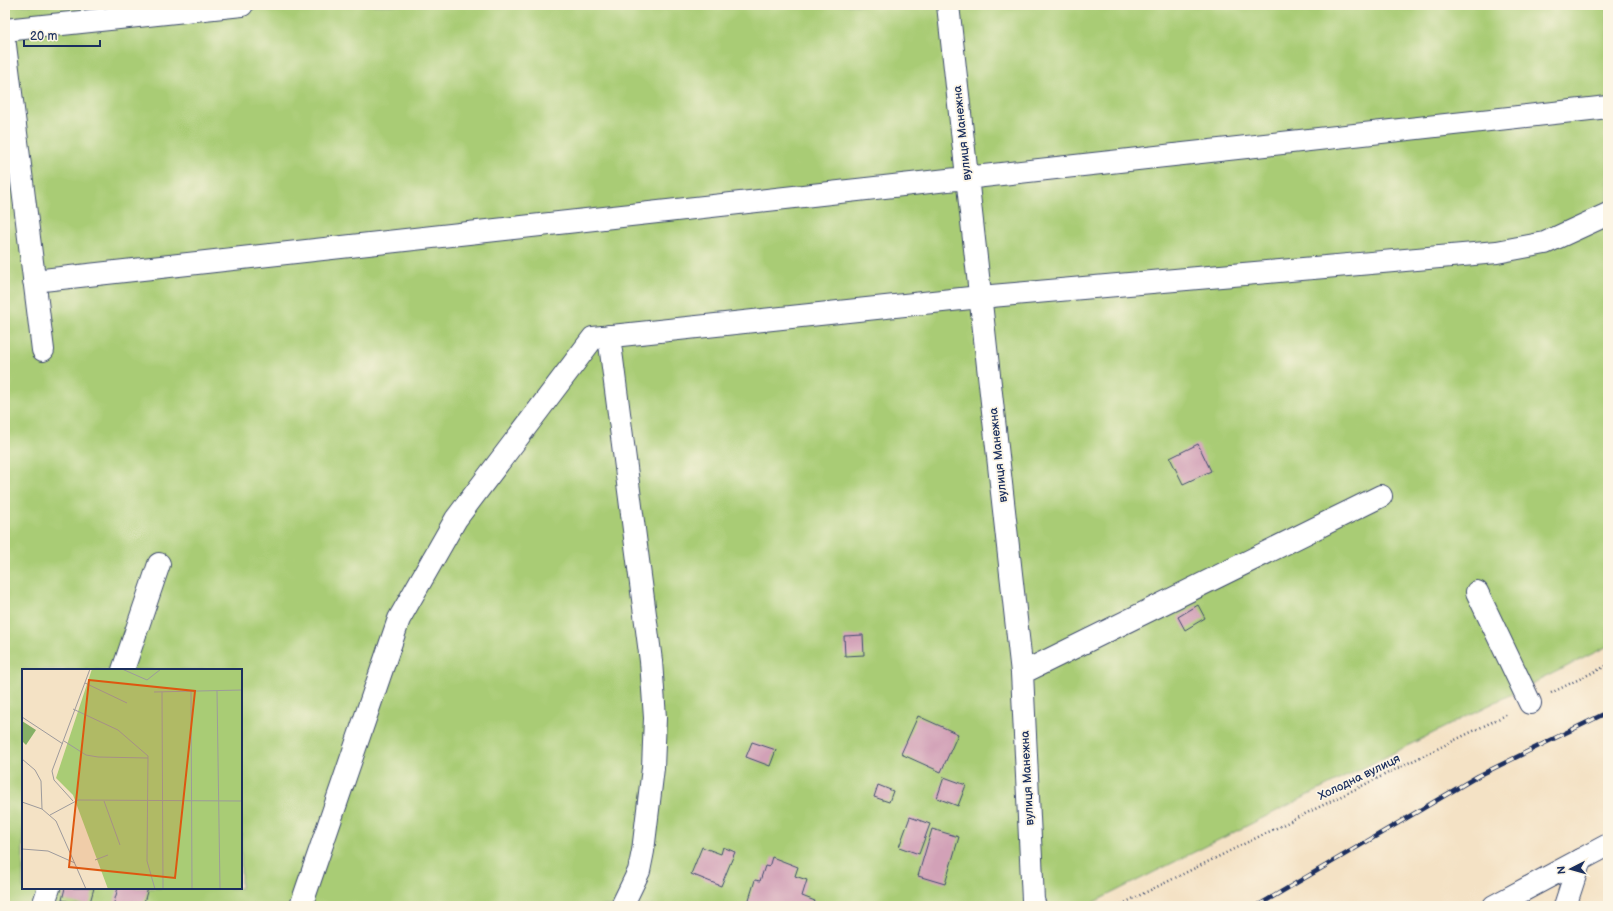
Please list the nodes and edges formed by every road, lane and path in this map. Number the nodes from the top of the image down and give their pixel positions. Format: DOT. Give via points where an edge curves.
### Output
graph roads {
  1 [pos="242,5"];
  2 [pos="948,5"];
  3 [pos="5,30"];
  4 [pos="5,45"];
  5 [pos="1608,108"];
  6 [pos="967,178"];
  7 [pos="1608,214"];
  8 [pos="34,281"];
  9 [pos="980,297"];
  10 [pos="609,336"];
  11 [pos="43,350"];
  12 [pos="1381,496"];
  13 [pos="159,564"];
  14 [pos="1476,592"];
  15 [pos="1608,665"];
  16 [pos="123,669"];
  17 [pos="1022,673"];
  18 [pos="1530,703"];
  19 [pos="1608,845"];
  20 [pos="1580,860"];
  21 [pos="49,889"];
  22 [pos="43,906"];
  23 [pos="301,906"];
  24 [pos="622,906"];
  25 [pos="1035,906"];
  26 [pos="1118,906"];
  27 [pos="1494,906"];
  28 [pos="1565,906"];
  1 -- 3 [label="street"];
  2 -- 6 [label="street, вулиця Манежна"];
  4 -- 8 [label="street"];
  5 -- 6 [label="street"];
  6 -- 8 [label="street"];
  6 -- 9 [label="street, вулиця Манежна"];
  7 -- 9 [label="street" via="1545,242 1497,252"];
  8 -- 11 [label="street"];
  9 -- 10 [label="street"];
  9 -- 17 [label="street, вулиця Манежна"];
  10 -- 23 [label="street" via="593,338 456,519 399,619"];
  10 -- 24 [label="street" via="651,660 655,718 653,768 645,838 639,871"];
  12 -- 17 [label="street"];
  13 -- 16 [label="street"];
  14 -- 18 [label="street"];
  15 -- 18 [label="path, Холодна вулиця"];
  17 -- 25 [label="street, вулиця Манежна"];
  18 -- 26 [label="path, Холодна вулиця"];
  19 -- 20 [label="street"];
  20 -- 27 [label="street"];
  20 -- 28 [label="street"];
  21 -- 22 [label="street"];
}
